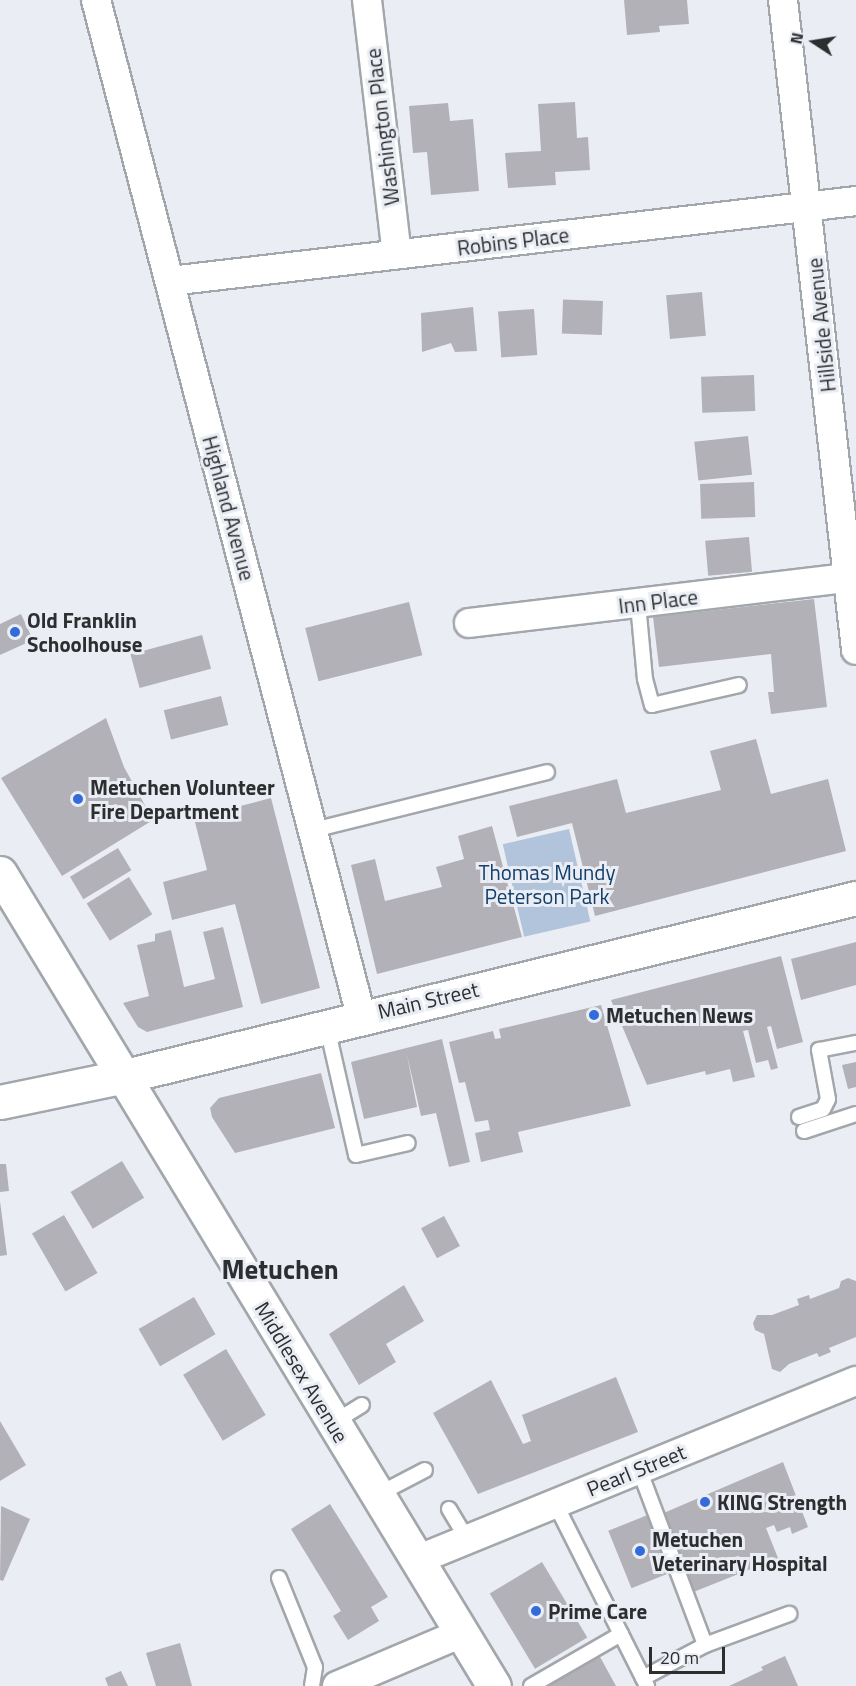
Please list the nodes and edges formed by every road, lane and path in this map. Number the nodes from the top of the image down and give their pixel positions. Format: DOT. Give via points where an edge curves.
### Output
graph roads {
  1 [pos="96,0"];
  2 [pos="367,0"];
  3 [pos="783,0"];
  4 [pos="856,201"];
  5 [pos="808,207"];
  6 [pos="397,254"];
  7 [pos="170,281"];
  8 [pos="852,578"];
  9 [pos="638,603"];
  10 [pos="469,623"];
  11 [pos="856,650"];
  12 [pos="739,685"];
  13 [pos="547,772"];
  14 [pos="313,830"];
  15 [pos="0,873"];
  16 [pos="856,898"];
  17 [pos="362,1016"];
  18 [pos="326,1025"];
  19 [pos="856,1043"];
  20 [pos="121,1077"];
  21 [pos="0,1102"];
  22 [pos="856,1114"];
  23 [pos="408,1143"];
  24 [pos="856,1381"];
  25 [pos="362,1405"];
  26 [pos="333,1423"];
  27 [pos="639,1469"];
  28 [pos="425,1470"];
  29 [pos="378,1495"];
  30 [pos="555,1503"];
  31 [pos="449,1509"];
  32 [pos="467,1539"];
  33 [pos="417,1560"];
  34 [pos="279,1578"];
  35 [pos="789,1614"];
  36 [pos="462,1633"];
  37 [pos="621,1634"];
  38 [pos="705,1645"];
  39 [pos="645,1682"];
  40 [pos="312,1686"];
  41 [pos="337,1686"];
  42 [pos="495,1686"];
  43 [pos="531,1686"];
  1 -- 7 [label="street, Highland Avenue"];
  2 -- 6 [label="street, Washington Place"];
  3 -- 5 [label="street, Hillside Avenue"];
  4 -- 5 [label="street, Robins Place"];
  5 -- 6 [label="street, Robins Place"];
  5 -- 8 [label="street, Hillside Avenue"];
  6 -- 7 [label="street, Robins Place"];
  7 -- 14 [label="street, Highland Avenue"];
  8 -- 9 [label="street, Inn Place"];
  8 -- 11 [label="street, Hillside Avenue"];
  9 -- 10 [label="street, Inn Place"];
  9 -- 12 [label="lane" via="645,679 652,705"];
  13 -- 14 [label="lane"];
  14 -- 17 [label="street, Highland Avenue"];
  15 -- 20 [label="main road, Middlesex Avenue"];
  16 -- 17 [label="main road, Main Street"];
  17 -- 18 [label="main road, Main Street"];
  18 -- 20 [label="main road, Main Street"];
  18 -- 23 [label="lane" via="356,1155"];
  19 -- 22 [label="lane" via="819,1050 828,1099 823,1109 801,1124"];
  20 -- 21 [label="main road, Main Street"];
  20 -- 26 [label="main road, Middlesex Avenue"];
  24 -- 27 [label="street, Pearl Street"];
  25 -- 26 [label="lane"];
  26 -- 29 [label="main road, Middlesex Avenue"];
  27 -- 30 [label="street, Pearl Street"];
  27 -- 38 [label="lane"];
  28 -- 29 [label="lane"];
  29 -- 33 [label="main road, Middlesex Avenue"];
  30 -- 32 [label="street, Pearl Street"];
  30 -- 37 [label="lane"];
  31 -- 32 [label="lane"];
  32 -- 33 [label="street, Pearl Street"];
  33 -- 36 [label="main road, Middlesex Avenue"];
  34 -- 40 [label="lane" via="315,1667"];
  35 -- 38 [label="lane"];
  36 -- 41 [label="street"];
  36 -- 42 [label="main road, Middlesex Avenue"];
  37 -- 39 [label="lane"];
  37 -- 43 [label="lane"];
  38 -- 39 [label="lane"];
}
